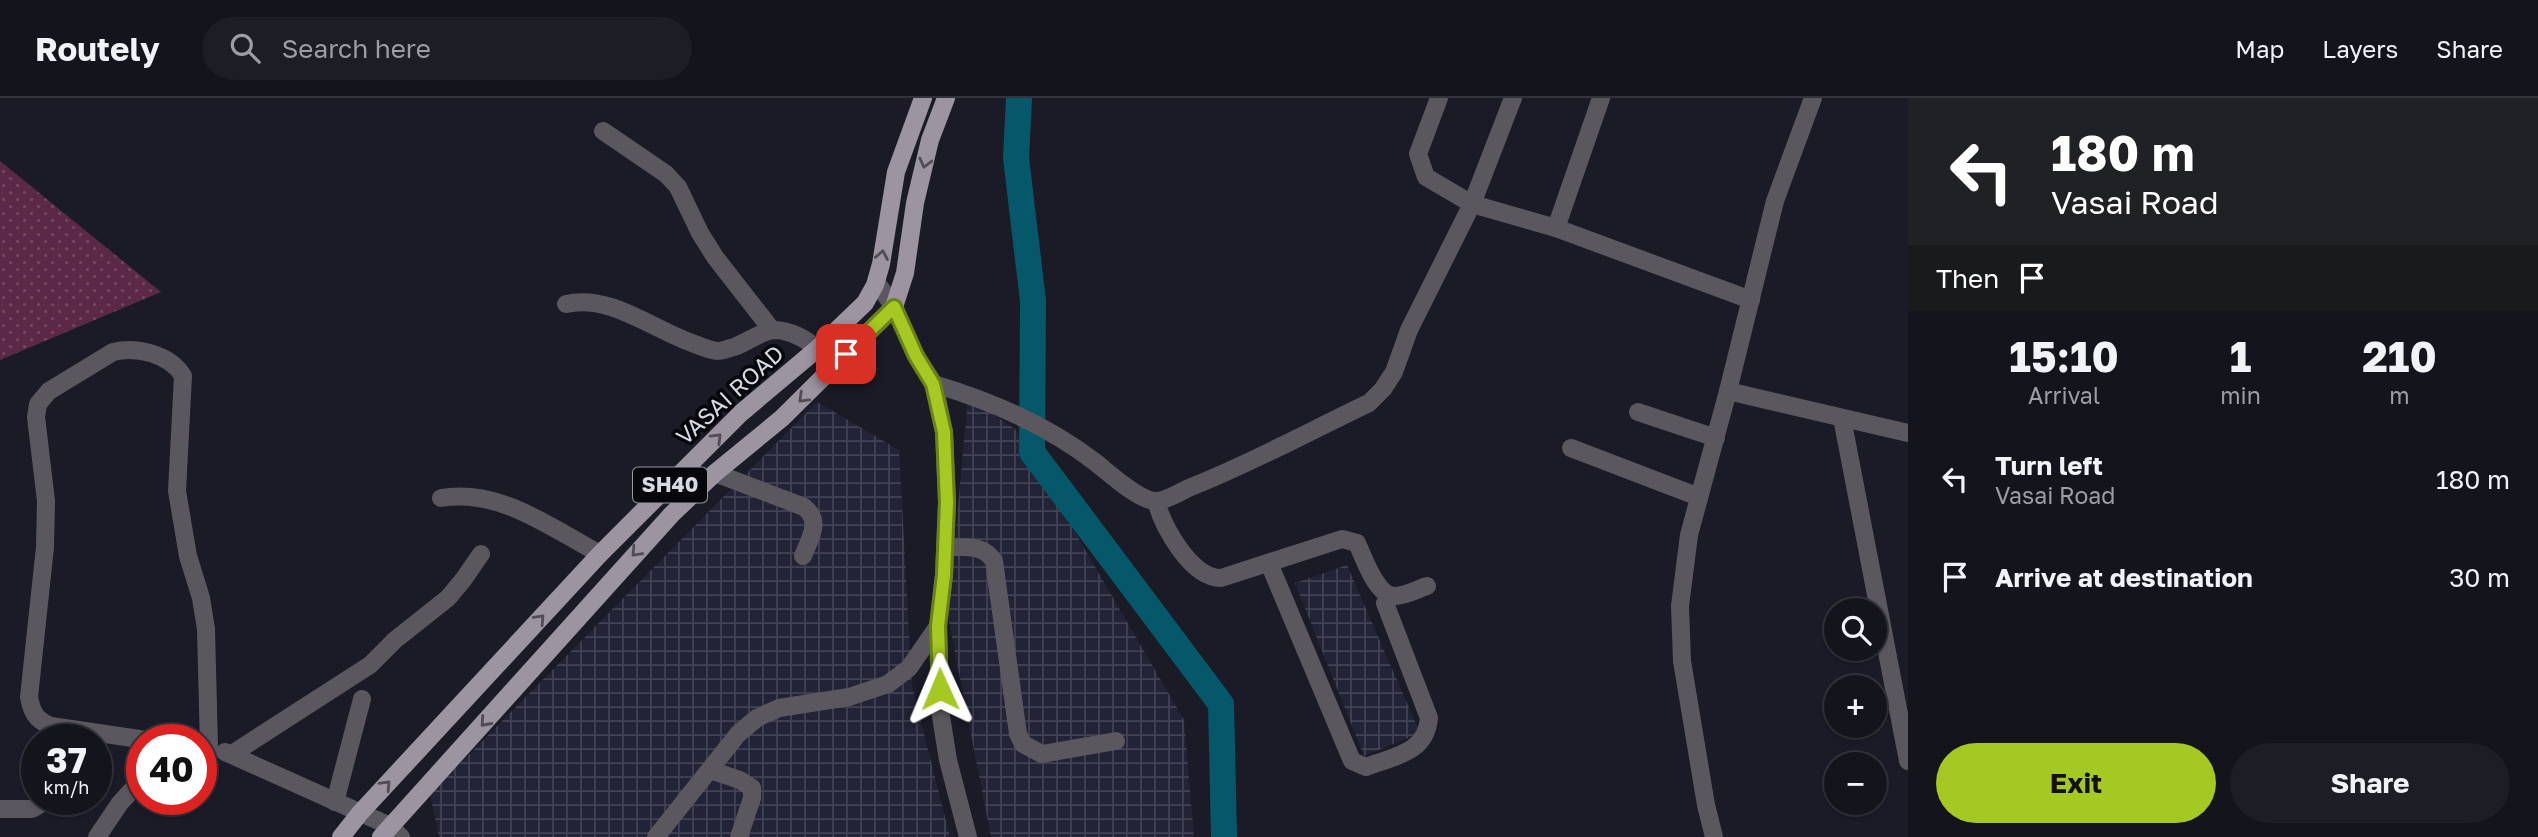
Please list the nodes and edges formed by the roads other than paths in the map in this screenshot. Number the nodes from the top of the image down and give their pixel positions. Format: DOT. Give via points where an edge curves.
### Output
graph roads {
  1 [pos="922,98"];
  2 [pos="946,98"];
  3 [pos="1439,98"];
  4 [pos="1513,98"];
  5 [pos="1601,98"];
  6 [pos="1813,98"];
  7 [pos="603,131"];
  8 [pos="1472,204"];
  9 [pos="1556,228"];
  10 [pos="876,282"];
  11 [pos="1751,300"];
  12 [pos="566,304"];
  13 [pos="894,307"];
  14 [pos="772,330"];
  15 [pos="817,349"];
  16 [pos="933,384"];
  17 [pos="1728,391"];
  18 [pos="1638,412"];
  19 [pos="1842,418"];
  20 [pos="1908,433"];
  21 [pos="1716,439"];
  22 [pos="1571,448"];
  23 [pos="715,473"];
  24 [pos="1699,497"];
  25 [pos="441,498"];
  26 [pos="1156,501"];
  27 [pos="945,547"];
  28 [pos="481,554"];
  29 [pos="600,554"];
  30 [pos="803,556"];
  31 [pos="1269,563"];
  32 [pos="1427,586"];
  33 [pos="1385,603"];
  34 [pos="938,626"];
  35 [pos="362,699"];
  36 [pos="205,724"];
  37 [pos="126,737"];
  38 [pos="1116,741"];
  39 [pos="217,750"];
  40 [pos="232,754"];
  41 [pos="1908,761"];
  42 [pos="710,770"];
  43 [pos="126,796"];
  44 [pos="335,802"];
  45 [pos="0,809"];
  46 [pos="21,809"];
  47 [pos="360,813"];
  48 [pos="391,833"];
  49 [pos="97,837"];
  50 [pos="341,837"];
  51 [pos="656,837"];
  52 [pos="739,837"];
  53 [pos="968,837"];
  54 [pos="1714,837"];
  10 -- 1 [label="main road, VASAI ROAD / SH40, one-way" via="896,172"];
  2 -- 13 [label="main road, SH40, one-way" via="930,140 905,273"];
  3 -- 8 [label="street" via="1418,154 1422,169 1426,177"];
  4 -- 8 [label="street"];
  5 -- 9 [label="street"];
  6 -- 11 [label="street" via="1775,201"];
  7 -- 14 [label="street" via="678,187 715,257"];
  8 -- 9 [label="street"];
  8 -- 26 [label="street" via="1409,330 1394,372 1376,396 1221,475"];
  9 -- 11 [label="street"];
  10 -- 13 [label="street"];
  10 -- 15 [label="main road, VASAI ROAD / SH40" via="865,303"];
  11 -- 17 [label="street"];
  12 -- 14 [label="street" via="596,303 719,351"];
  13 -- 16 [label="street"];
  13 -- 23 [label="main road, SH40, one-way" via="782,418"];
  14 -- 15 [label="street" via="793,334"];
  29 -- 15 [label="main road, VASAI ROAD / SH40, one-way" via="741,414"];
  16 -- 26 [label="street" via="1003,408 1069,442 1129,488"];
  16 -- 27 [label="street" via="944,432"];
  17 -- 19 [label="street"];
  17 -- 21 [label="street"];
  18 -- 21 [label="street"];
  19 -- 20 [label="street"];
  19 -- 41 [label="street"];
  21 -- 24 [label="street"];
  22 -- 24 [label="street"];
  23 -- 30 [label="street" via="811,513 814,529"];
  23 -- 48 [label="main road, SH40, one-way" via="621,569"];
  24 -- 54 [label="street" via="1680,606 1684,673"];
  25 -- 29 [label="street" via="475,496 499,501"];
  26 -- 31 [label="street" via="1173,538 1202,573 1221,578"];
  27 -- 34 [label="street"];
  27 -- 38 [label="street" via="980,549 994,562 1023,744 1042,754"];
  28 -- 40 [label="street" via="448,598 370,665"];
  47 -- 29 [label="main road, VASAI ROAD / SH40, one-way"];
  31 -- 32 [label="street" via="1342,539 1357,543 1387,594 1396,596"];
  31 -- 33 [label="street" via="1352,761 1366,767 1415,748 1428,730 1429,718"];
  34 -- 42 [label="street" via="909,668 888,684 849,697 779,708 757,718"];
  34 -- 53 [label="street" via="940,710"];
  35 -- 44 [label="street"];
  36 -- 37 [label="street" via="206,629 177,491 183,376 170,361 123,349 49,391 38,404 45,547 29,697 32,712 51,726"];
  39 -- 40 [label="street"];
  40 -- 44 [label="street"];
  42 -- 51 [label="street"];
  42 -- 52 [label="street" via="752,788"];
  43 -- 49 [label="street"];
  44 -- 47 [label="street"];
  45 -- 46 [label="street"];
  47 -- 48 [label="street"];
  47 -- 50 [label="main road, VASAI ROAD / SH40"];
}
